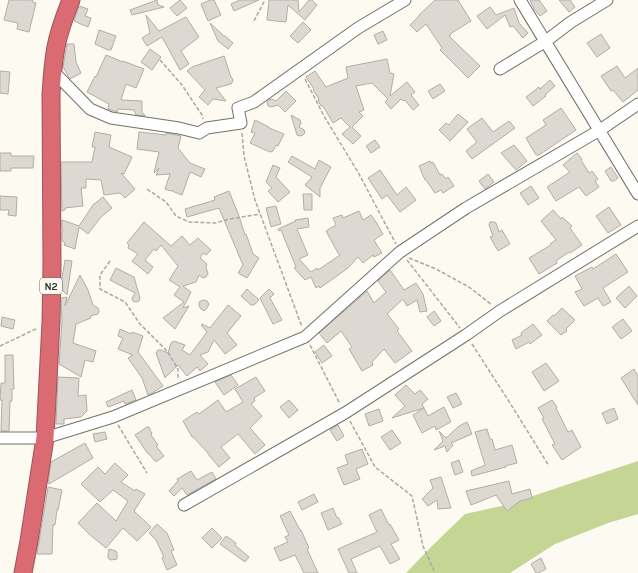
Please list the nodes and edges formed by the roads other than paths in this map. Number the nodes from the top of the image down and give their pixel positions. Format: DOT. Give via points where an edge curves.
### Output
graph roads {
  1 [pos="71,0"];
  2 [pos="406,0"];
  3 [pos="520,0"];
  4 [pos="607,0"];
  5 [pos="546,41"];
  6 [pos="500,69"];
  7 [pos="52,70"];
  8 [pos="638,104"];
  9 [pos="600,130"];
  10 [pos="638,194"];
  11 [pos="638,226"];
  12 [pos="0,438"];
  13 [pos="45,438"];
  14 [pos="184,505"];
  15 [pos="23,573"];
  1 -- 7 [label="highway, N2" via="63,21"];
  2 -- 7 [label="street" via="358,28 254,102 238,108 241,123 207,128 199,132 111,118 90,110"];
  3 -- 5 [label="street"];
  4 -- 5 [label="street"];
  5 -- 6 [label="street"];
  5 -- 9 [label="street"];
  7 -- 13 [label="highway, N2" via="51,322"];
  8 -- 9 [label="street"];
  9 -- 10 [label="street"];
  9 -- 13 [label="street" via="466,208 401,254 305,337 113,417"];
  11 -- 14 [label="street" via="500,311 345,413"];
  12 -- 13 [label="street"];
  13 -- 15 [label="highway, N2"];
}
